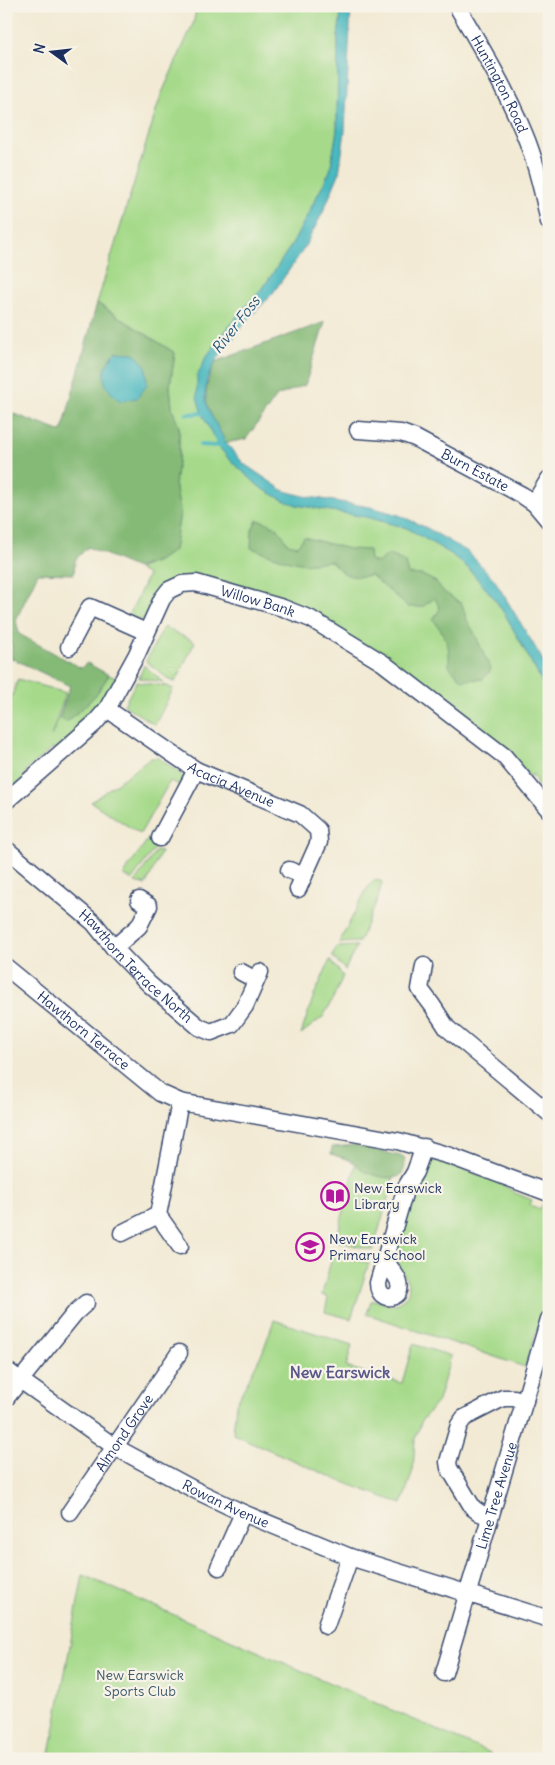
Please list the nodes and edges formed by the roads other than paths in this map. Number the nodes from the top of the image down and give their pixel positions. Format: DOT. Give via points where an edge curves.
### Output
graph roads {
  1 [pos="457,6"];
  2 [pos="549,222"];
  3 [pos="358,430"];
  4 [pos="549,479"];
  5 [pos="534,503"];
  6 [pos="549,521"];
  7 [pos="146,632"];
  8 [pos="69,647"];
  9 [pos="107,709"];
  10 [pos="196,770"];
  11 [pos="6,801"];
  12 [pos="549,810"];
  13 [pos="160,838"];
  14 [pos="6,849"];
  15 [pos="297,878"];
  16 [pos="140,900"];
  17 [pos="114,948"];
  18 [pos="424,966"];
  19 [pos="7,969"];
  20 [pos="241,972"];
  21 [pos="180,1102"];
  22 [pos="549,1113"];
  23 [pos="424,1147"];
  24 [pos="549,1193"];
  25 [pos="158,1215"];
  26 [pos="122,1233"];
  27 [pos="180,1246"];
  28 [pos="386,1260"];
  29 [pos="86,1303"];
  30 [pos="549,1319"];
  31 [pos="179,1353"];
  32 [pos="6,1370"];
  33 [pos="21,1380"];
  34 [pos="6,1398"];
  35 [pos="525,1401"];
  36 [pos="115,1447"];
  37 [pos="70,1512"];
  38 [pos="244,1513"];
  39 [pos="490,1517"];
  40 [pos="350,1556"];
  41 [pos="219,1567"];
  42 [pos="467,1594"];
  43 [pos="549,1619"];
  44 [pos="326,1626"];
  45 [pos="443,1672"];
  1 -- 2 [label="street, Huntington Road" via="524,132 534,157"];
  3 -- 5 [label="street, Burn Estate" via="401,433 415,438"];
  4 -- 5 [label="street"];
  5 -- 6 [label="street, Burn Estate"];
  7 -- 8 [label="street" via="90,608"];
  7 -- 9 [label="street, Willow Bank"];
  7 -- 12 [label="street, Willow Bank" via="169,590 182,584 212,586 311,620 383,663 504,756"];
  9 -- 10 [label="street, Acacia Avenue"];
  9 -- 11 [label="street, Willow Bank"];
  10 -- 13 [label="street"];
  10 -- 15 [label="street, Acacia Avenue" via="300,814 318,830 319,842"];
  14 -- 17 [label="street, Hawthorn Terrace North" via="94,923"];
  16 -- 17 [label="street" via="149,906 139,926"];
  17 -- 20 [label="street, Hawthorn Terrace North" via="149,984 199,1027 211,1032 232,1024 244,1006 258,976"];
  18 -- 22 [label="street" via="420,989 447,1028"];
  19 -- 21 [label="street, Hawthorn Terrace" via="160,1093"];
  21 -- 23 [label="street, Hawthorn Terrace"];
  21 -- 25 [label="street"];
  23 -- 24 [label="street, Hawthorn Terrace"];
  23 -- 28 [label="street" via="406,1187"];
  25 -- 26 [label="street"];
  25 -- 27 [label="street"];
  29 -- 33 [label="street"];
  30 -- 35 [label="street, Lime Tree Avenue"];
  31 -- 36 [label="street, Almond Grove"];
  32 -- 33 [label="street, Rowan Avenue"];
  33 -- 34 [label="street"];
  33 -- 36 [label="street, Rowan Avenue"];
  35 -- 39 [label="street, Lime Tree Avenue"];
  35 -- 39 [label="street" via="503,1398 464,1418 448,1462 473,1508"];
  36 -- 37 [label="street, Almond Grove"];
  36 -- 38 [label="street, Rowan Avenue"];
  38 -- 40 [label="street, Rowan Avenue"];
  38 -- 41 [label="street"];
  39 -- 42 [label="street, Lime Tree Avenue"];
  40 -- 42 [label="street, Rowan Avenue"];
  40 -- 44 [label="street"];
  42 -- 43 [label="street, Rowan Avenue"];
  42 -- 45 [label="street, Lime Tree Avenue"];
}
